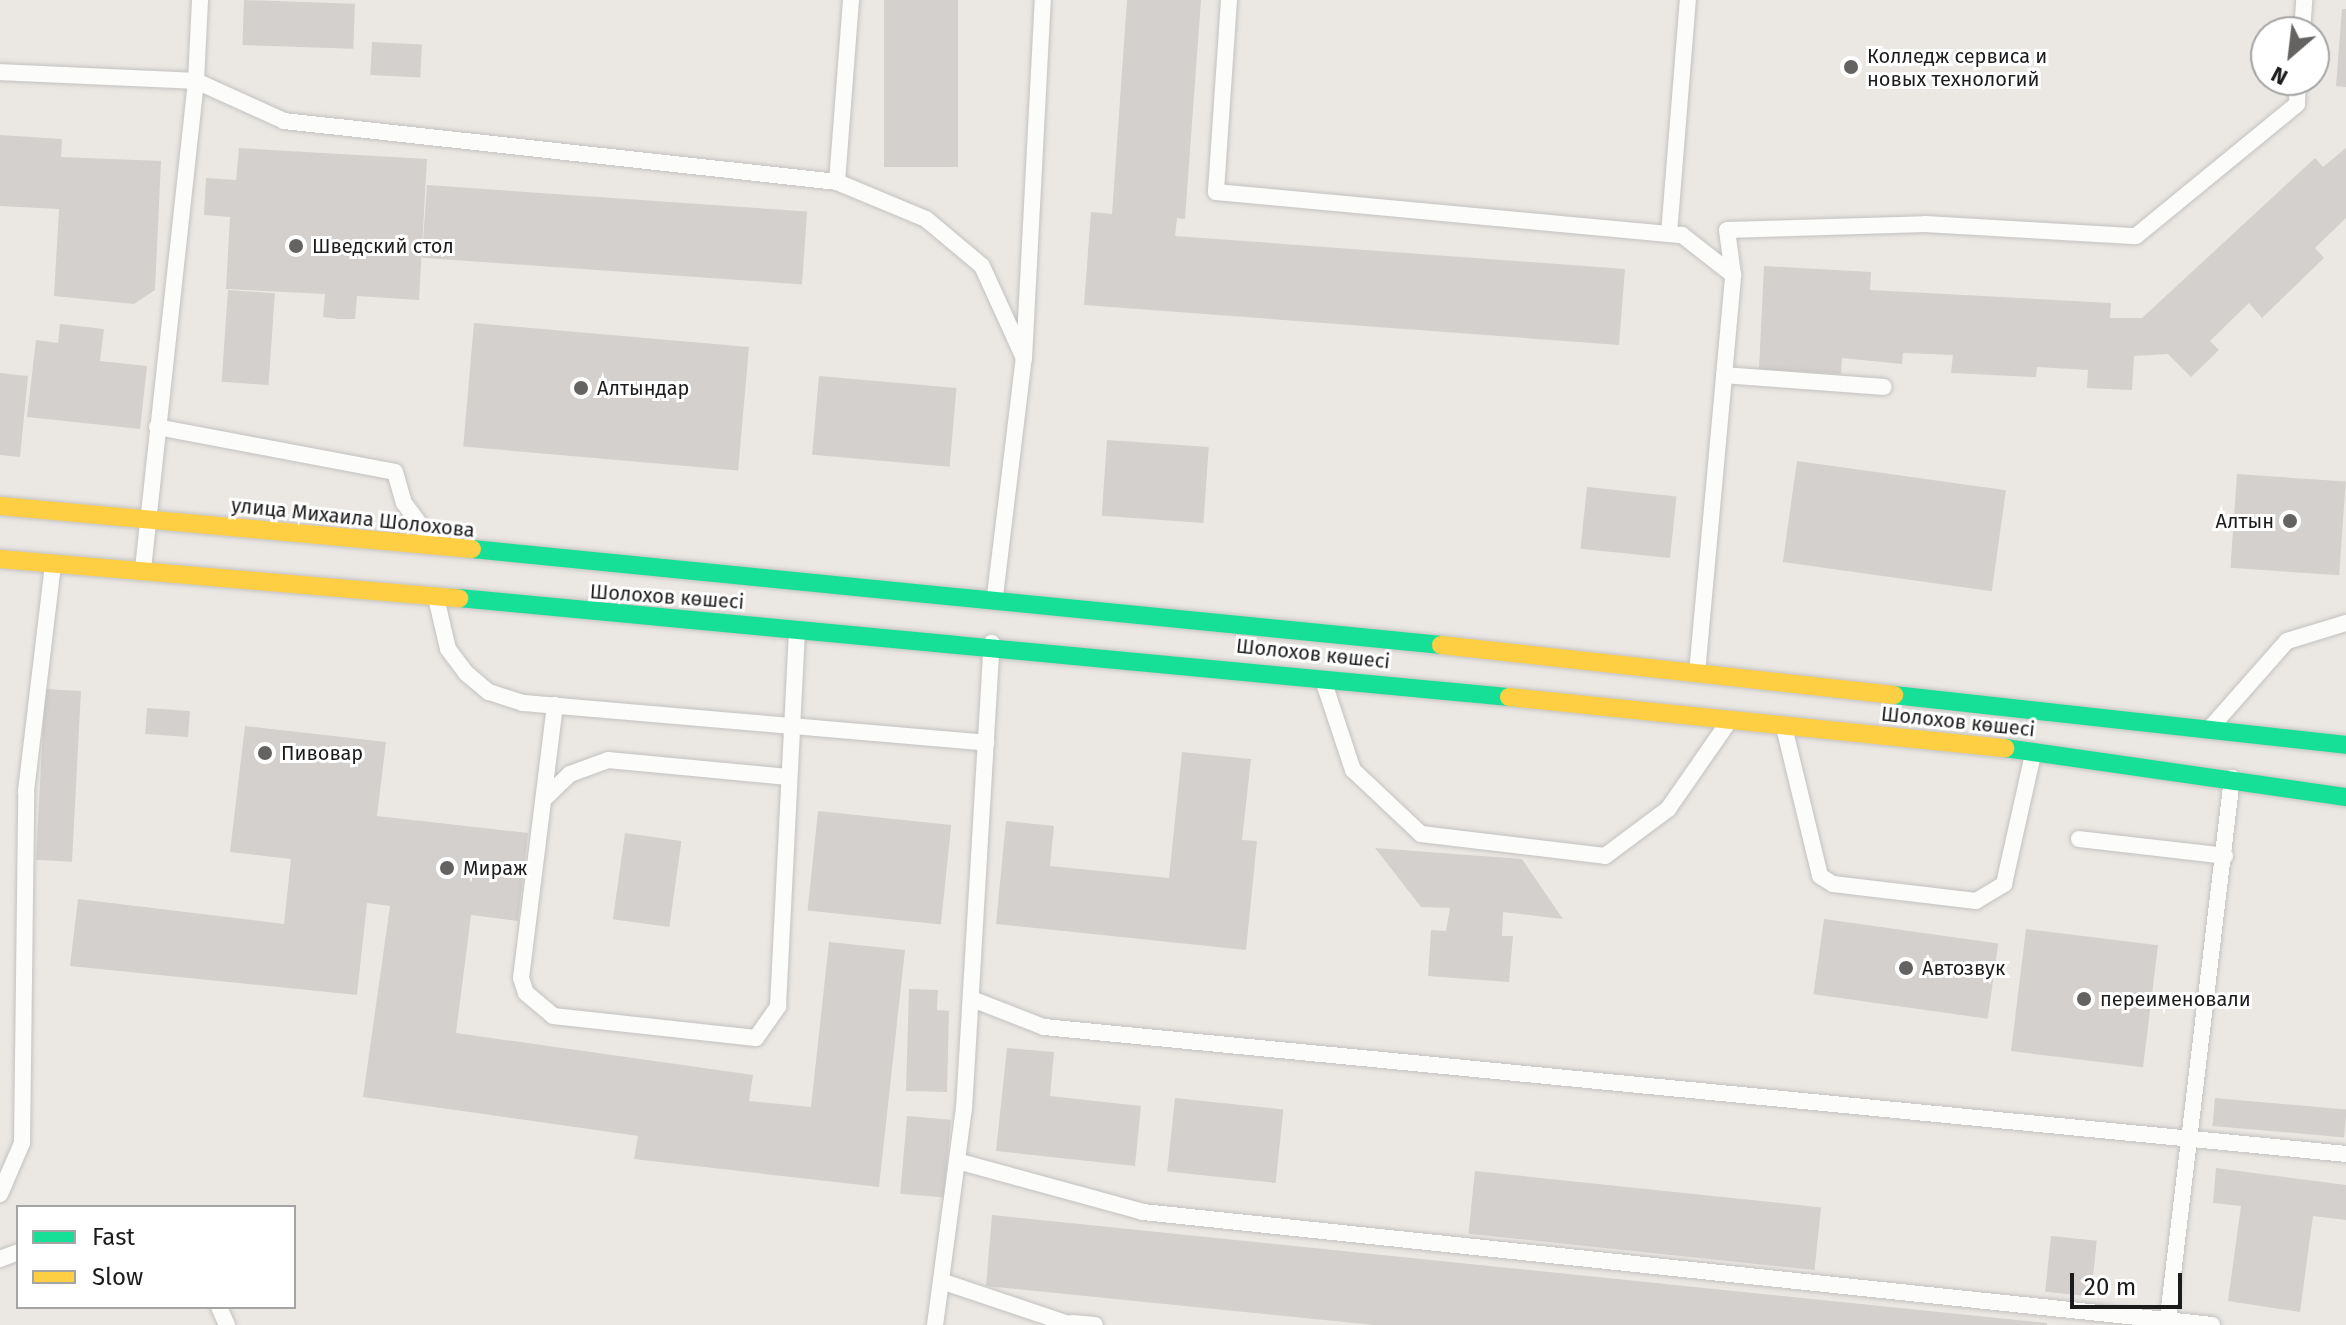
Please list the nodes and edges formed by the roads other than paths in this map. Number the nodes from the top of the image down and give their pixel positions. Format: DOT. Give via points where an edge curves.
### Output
graph roads {
  1 [pos="200,0"];
  2 [pos="851,0"];
  3 [pos="1043,0"];
  4 [pos="1229,0"];
  5 [pos="1688,0"];
  6 [pos="0,72"];
  7 [pos="196,81"];
  8 [pos="2297,96"];
  9 [pos="837,182"];
  10 [pos="1669,234"];
  11 [pos="1733,275"];
  12 [pos="1024,358"];
  13 [pos="1724,375"];
  14 [pos="1884,387"];
  15 [pos="157,427"];
  16 [pos="0,506"];
  17 [pos="147,519"];
  18 [pos="438,549"];
  19 [pos="555,558"];
  20 [pos="0,559"];
  21 [pos="53,564"];
  22 [pos="142,573"];
  23 [pos="995,596"];
  24 [pos="437,602"];
  25 [pos="2346,623"];
  26 [pos="797,629"];
  27 [pos="992,643"];
  28 [pos="1697,675"];
  29 [pos="1322,677"];
  30 [pos="555,705"];
  31 [pos="1730,720"];
  32 [pos="790,721"];
  33 [pos="1783,725"];
  34 [pos="986,743"];
  35 [pos="2346,745"];
  36 [pos="2225,751"];
  37 [pos="2034,752"];
  38 [pos="788,777"];
  39 [pos="2346,797"];
  40 [pos="544,799"];
  41 [pos="2079,839"];
  42 [pos="2225,856"];
  43 [pos="972,999"];
  44 [pos="2190,1135"];
  45 [pos="2346,1154"];
  46 [pos="957,1161"];
  47 [pos="0,1194"];
  48 [pos="941,1281"];
  49 [pos="2167,1323"];
  50 [pos="1072,1324"];
  51 [pos="935,1325"];
  52 [pos="1095,1325"];
  53 [pos="2212,1325"];
  1 -- 7 [label="lane"];
  2 -- 9 [label="lane"];
  3 -- 12 [label="lane"];
  4 -- 10 [label="lane" via="1216,192"];
  5 -- 10 [label="lane"];
  6 -- 7 [label="lane"];
  7 -- 9 [label="lane" via="284,121"];
  7 -- 15 [label="lane"];
  8 -- 11 [label="lane" via="2297,104 2136,236 1925,224 1727,230"];
  9 -- 12 [label="lane" via="926,219 982,266"];
  10 -- 11 [label="lane" via="1682,235"];
  11 -- 13 [label="lane"];
  12 -- 23 [label="lane"];
  13 -- 14 [label="lane"];
  13 -- 28 [label="lane"];
  15 -- 17 [label="lane"];
  15 -- 18 [label="lane" via="395,472 404,503"];
  16 -- 17 [label="highway"];
  17 -- 18 [label="highway, улица Михаила Шолохова"];
  17 -- 22 [label="lane"];
  18 -- 19 [label="highway, улица Михаила Шолохова"];
  19 -- 23 [label="highway, Шолохов көшесі"];
  20 -- 21 [label="highway"];
  21 -- 22 [label="highway"];
  21 -- 47 [label="lane" via="26,791 22,1143"];
  22 -- 24 [label="highway, Шолохов көшесі"];
  23 -- 27 [label="lane"];
  23 -- 28 [label="highway, Шолохов көшесі"];
  24 -- 26 [label="highway, Шолохов көшесі"];
  24 -- 30 [label="lane" via="448,649 466,673 489,692"];
  25 -- 36 [label="lane" via="2287,641"];
  26 -- 27 [label="highway, Шолохов көшесі"];
  26 -- 32 [label="lane"];
  27 -- 29 [label="highway, Шолохов көшесі"];
  27 -- 34 [label="lane"];
  28 -- 36 [label="highway, Шолохов көшесі"];
  29 -- 31 [label="highway, Шолохов көшесі"];
  29 -- 31 [label="lane" via="1353,770 1421,834 1605,856 1668,809"];
  30 -- 32 [label="lane"];
  30 -- 40 [label="lane"];
  31 -- 33 [label="highway, Шолохов көшесі"];
  32 -- 34 [label="lane"];
  32 -- 38 [label="lane"];
  33 -- 37 [label="highway, Шолохов көшесі"];
  33 -- 37 [label="lane" via="1820,876 1833,884 1976,901 2004,884"];
  34 -- 43 [label="lane"];
  35 -- 36 [label="highway, Шолохов көшесі"];
  36 -- 37 [label="highway, Шолохов көшесі"];
  36 -- 39 [label="highway, Шолохов көшесі"];
  36 -- 42 [label="lane"];
  38 -- 40 [label="lane" via="608,760 570,774"];
  38 -- 40 [label="lane" via="778,1006 756,1038 553,1016 537,1007 521,978"];
  41 -- 42 [label="lane"];
  42 -- 44 [label="lane"];
  43 -- 44 [label="lane" via="1044,1027"];
  43 -- 46 [label="lane"];
  44 -- 45 [label="lane"];
  44 -- 49 [label="lane"];
  46 -- 48 [label="lane"];
  46 -- 49 [label="lane" via="1143,1212"];
  48 -- 50 [label="lane"];
  48 -- 51 [label="lane"];
  49 -- 53 [label="lane"];
  50 -- 52 [label="lane"];
}
